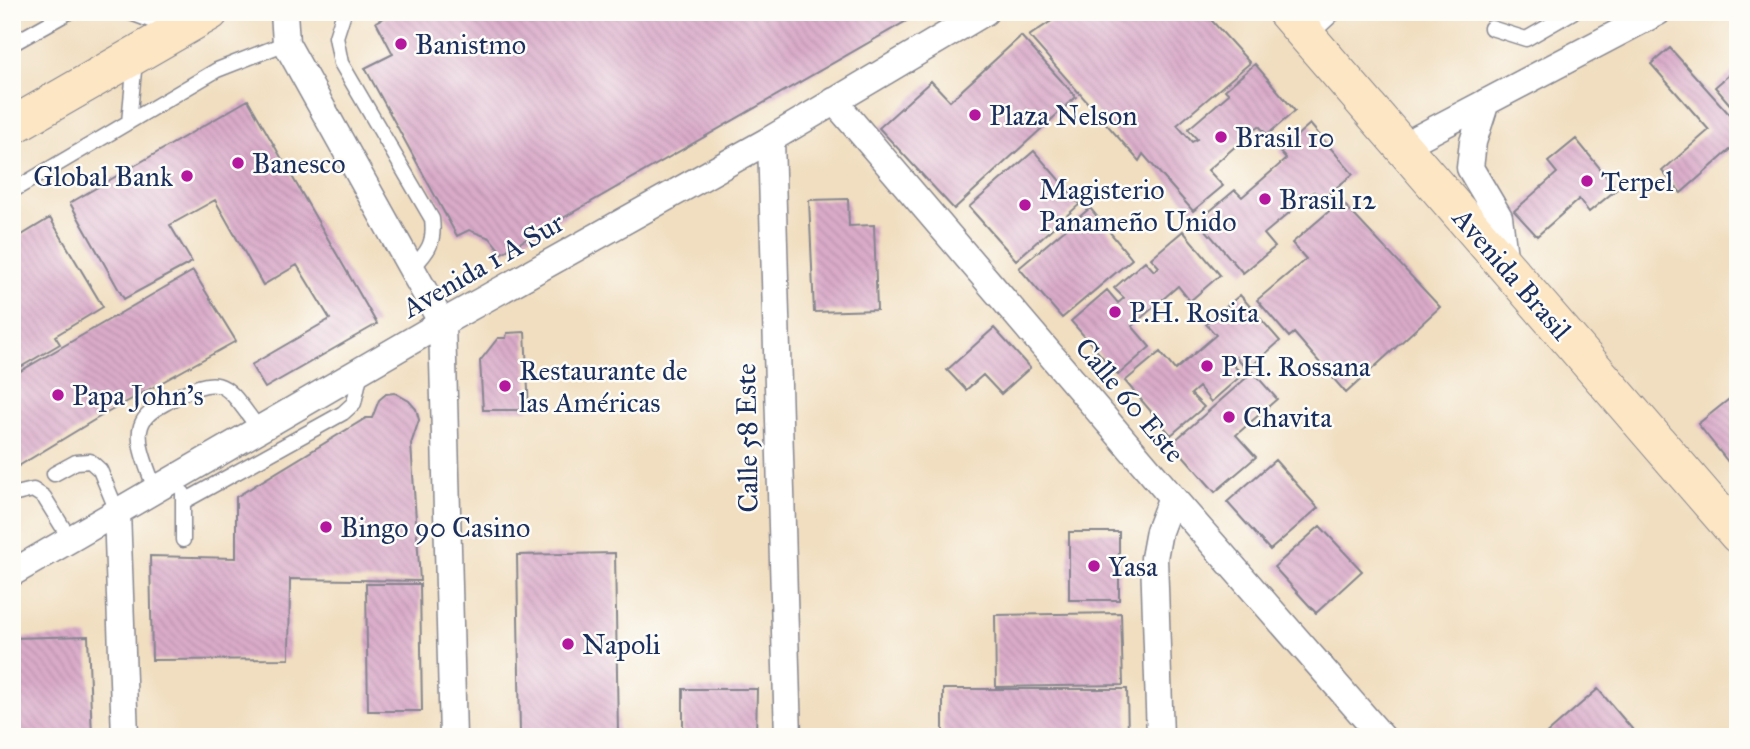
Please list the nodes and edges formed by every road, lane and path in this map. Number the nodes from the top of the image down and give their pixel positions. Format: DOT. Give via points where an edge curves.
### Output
graph roads {
  1 [pos="69,12"];
  2 [pos="128,12"];
  3 [pos="210,12"];
  4 [pos="284,12"];
  5 [pos="344,12"];
  6 [pos="985,12"];
  7 [pos="1335,12"];
  8 [pos="1573,12"];
  9 [pos="1658,12"];
  10 [pos="1297,24"];
  11 [pos="1491,28"];
  12 [pos="178,30"];
  13 [pos="286,43"];
  14 [pos="12,44"];
  15 [pos="135,56"];
  16 [pos="834,101"];
  17 [pos="1486,102"];
  18 [pos="130,122"];
  19 [pos="12,126"];
  20 [pos="771,139"];
  21 [pos="1401,147"];
  22 [pos="12,191"];
  23 [pos="1505,264"];
  24 [pos="412,268"];
  25 [pos="442,323"];
  26 [pos="361,371"];
  27 [pos="259,429"];
  28 [pos="54,474"];
  29 [pos="182,474"];
  30 [pos="155,490"];
  31 [pos="12,495"];
  32 [pos="1172,497"];
  33 [pos="183,502"];
  34 [pos="117,512"];
  35 [pos="1738,535"];
  36 [pos="70,539"];
  37 [pos="183,540"];
  38 [pos="12,573"];
  39 [pos="125,737"];
  40 [pos="453,737"];
  41 [pos="788,737"];
  42 [pos="1160,737"];
  43 [pos="1382,737"];
  1 -- 14 [label="lane"];
  2 -- 12 [label="lane"];
  3 -- 12 [label="main road"];
  4 -- 13 [label="street"];
  5 -- 24 [label="lane" via="336,37 341,63 432,219 435,237"];
  6 -- 16 [label="street, Avenida 1 A Sur"];
  7 -- 10 [label="lane"];
  8 -- 11 [label="lane" via="1525,39"];
  9 -- 17 [label="street"];
  10 -- 21 [label="main road, Avenida Brasil"];
  12 -- 15 [label="main road"];
  13 -- 18 [label="lane" via="217,70"];
  13 -- 24 [label="street"];
  15 -- 18 [label="lane"];
  15 -- 19 [label="main road"];
  16 -- 20 [label="street, Avenida 1 A Sur"];
  16 -- 32 [label="street, Calle 60 Este"];
  17 -- 21 [label="street"];
  17 -- 23 [label="street" via="1470,168 1499,218"];
  18 -- 22 [label="lane"];
  20 -- 25 [label="street, Avenida 1 A Sur"];
  20 -- 41 [label="street, Calle 58 Este"];
  21 -- 23 [label="main road, Avenida Brasil"];
  23 -- 35 [label="main road, Avenida Brasil"];
  24 -- 25 [label="street"];
  25 -- 26 [label="street, Avenida 1 A Sur"];
  25 -- 40 [label="street"];
  26 -- 27 [label="street, Avenida 1 A Sur"];
  26 -- 33 [label="lane" via="354,403 343,413"];
  27 -- 29 [label="street, Avenida 1 A Sur"];
  27 -- 30 [label="lane" via="233,394 217,383 198,384 151,411 141,426 141,444"];
  28 -- 34 [label="lane" via="76,462 90,461 100,470"];
  29 -- 30 [label="street, Avenida 1 A Sur"];
  29 -- 33 [label="lane"];
  30 -- 34 [label="street, Avenida 1 A Sur"];
  31 -- 36 [label="lane" via="33,490 44,498"];
  32 -- 42 [label="street" via="1154,558"];
  32 -- 43 [label="street, Calle 60 Este"];
  33 -- 37 [label="lane"];
  34 -- 36 [label="street, Avenida 1 A Sur"];
  34 -- 39 [label="street"];
  36 -- 38 [label="street, Avenida 1 A Sur"];
}
